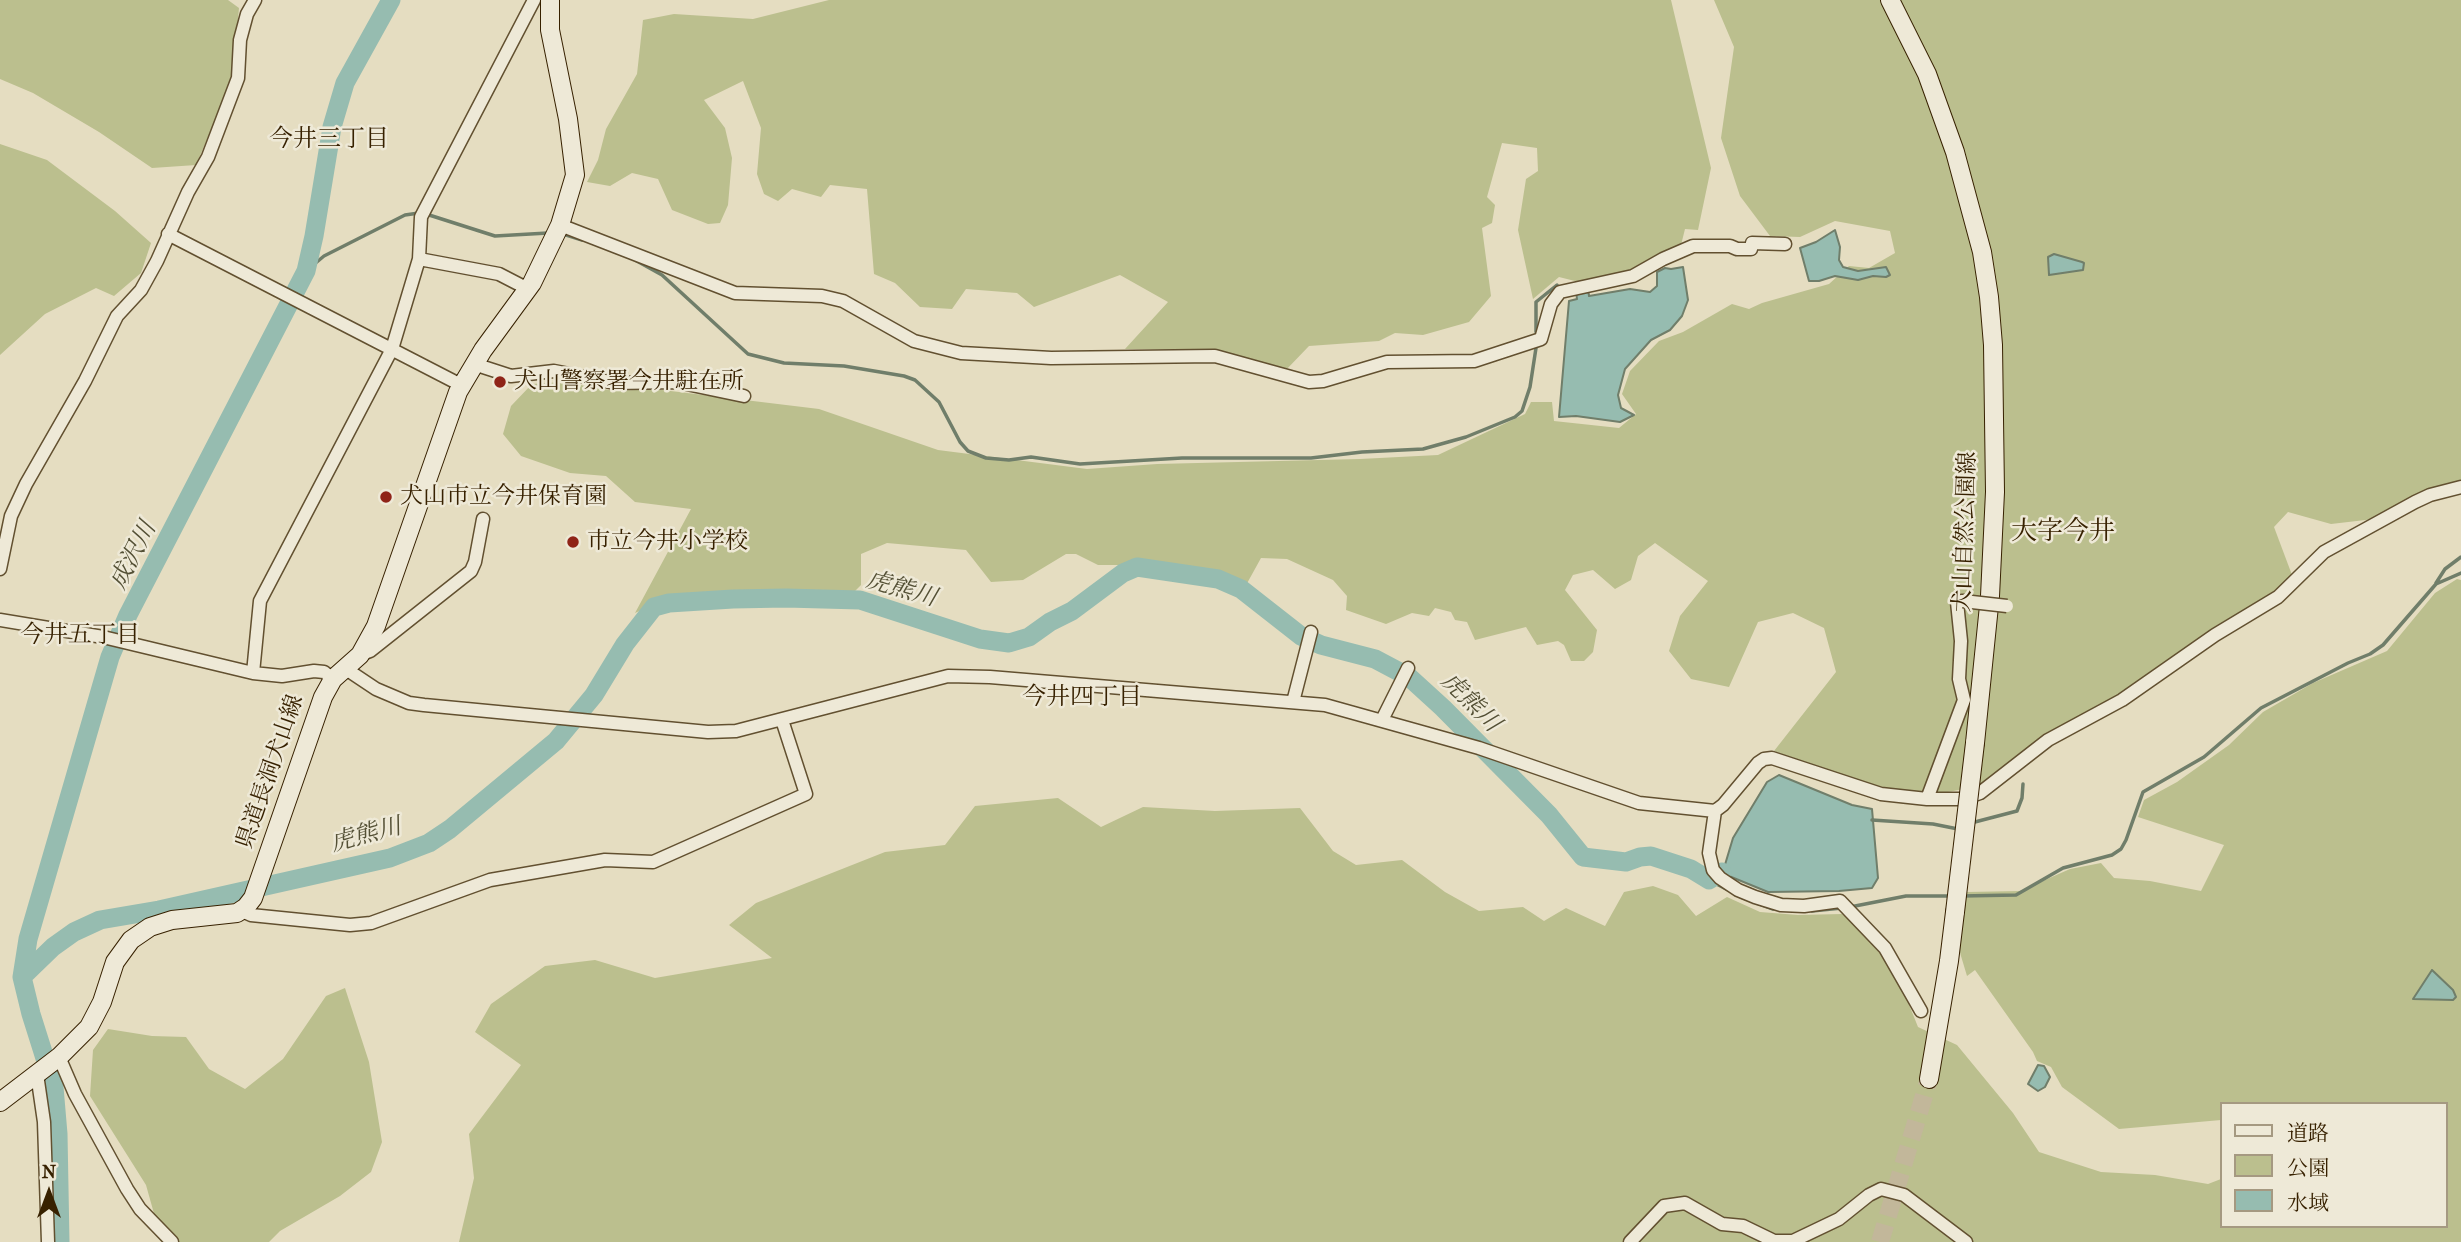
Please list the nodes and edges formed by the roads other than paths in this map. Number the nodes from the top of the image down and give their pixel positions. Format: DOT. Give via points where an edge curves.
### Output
graph roads {
  1 [pos="255,0"];
  2 [pos="534,0"];
  3 [pos="550,0"];
  4 [pos="1890,0"];
  5 [pos="557,231"];
  6 [pos="168,234"];
  7 [pos="1785,244"];
  8 [pos="419,259"];
  9 [pos="528,289"];
  10 [pos="392,349"];
  11 [pos="474,364"];
  12 [pos="461,385"];
  13 [pos="744,396"];
  14 [pos="2461,487"];
  15 [pos="483,519"];
  16 [pos="0,569"];
  17 [pos="2007,606"];
  18 [pos="0,620"];
  19 [pos="1311,632"];
  20 [pos="360,655"];
  21 [pos="1408,668"];
  22 [pos="253,673"];
  23 [pos="339,674"];
  24 [pos="1293,702"];
  25 [pos="782,720"];
  26 [pos="1382,720"];
  27 [pos="1927,799"];
  28 [pos="1715,811"];
  29 [pos="242,911"];
  30 [pos="1922,1011"];
  31 [pos="59,1057"];
  32 [pos="37,1074"];
  33 [pos="1929,1079"];
  34 [pos="0,1102"];
  35 [pos="48,1242"];
  36 [pos="172,1242"];
  37 [pos="1630,1242"];
  38 [pos="1966,1242"];
  1 -- 6 [label="street" via="240,40 238,78 208,157"];
  2 -- 8 [label="street" via="424,211"];
  3 -- 5 [label="main road, 県道長洞犬山線" via="550,30 575,175"];
  4 -- 33 [label="main road, 犬山自然公園線, bridge" via="1927,74 1955,152 1982,252 1993,345 1995,492 1990,596 1949,961"];
  5 -- 7 [label="street" via="735,293 843,301 914,341 961,353 1051,358 1215,356 1310,382 1387,362 1474,361 1541,339 1551,304 1560,292 1633,276 1693,246 1751,249 1752,243"];
  5 -- 9 [label="main road, 県道長洞犬山線"];
  6 -- 10 [label="street"];
  6 -- 16 [label="street" via="141,290 117,316 26,484 11,516"];
  8 -- 9 [label="street" via="499,274"];
  8 -- 10 [label="street"];
  9 -- 11 [label="main road, 県道長洞犬山線"];
  10 -- 12 [label="street"];
  10 -- 22 [label="street" via="260,601"];
  11 -- 12 [label="main road, 県道長洞犬山線"];
  11 -- 13 [label="street" via="511,376 554,371 615,383 677,382"];
  12 -- 20 [label="main road, 県道長洞犬山線" via="376,626"];
  14 -- 27 [label="street" via="2415,502 2324,552 2278,597 2122,700 2048,740 1980,793 1964,799"];
  15 -- 20 [label="street" via="471,571"];
  17 -- 27 [label="street, bridge" via="1957,602 1964,700"];
  18 -- 22 [label="street" via="127,642"];
  19 -- 24 [label="street"];
  20 -- 23 [label="main road, 県道長洞犬山線"];
  21 -- 26 [label="street"];
  22 -- 23 [label="street"];
  23 -- 25 [label="street" via="409,703 708,732"];
  23 -- 29 [label="main road, 県道長洞犬山線" via="323,697 258,886"];
  24 -- 25 [label="street" via="948,676"];
  24 -- 26 [label="street"];
  25 -- 29 [label="street" via="806,794 653,862 605,860 490,880 371,923 350,925"];
  26 -- 28 [label="street" via="1639,803"];
  27 -- 28 [label="street" via="1881,794 1772,758 1759,763"];
  28 -- 30 [label="street" via="1709,853 1717,874 1755,897 1782,905 1840,901 1885,948"];
  29 -- 31 [label="main road" via="160,924 131,940 115,962 93,1020"];
  31 -- 32 [label="main road"];
  31 -- 36 [label="street" via="127,1189"];
  32 -- 34 [label="main road"];
  32 -- 35 [label="street" via="44,1122"];
  37 -- 38 [label="street" via="1664,1206 1685,1203 1723,1224 1743,1226 1774,1241 1793,1241 1839,1219 1881,1189 1904,1195"];
}
